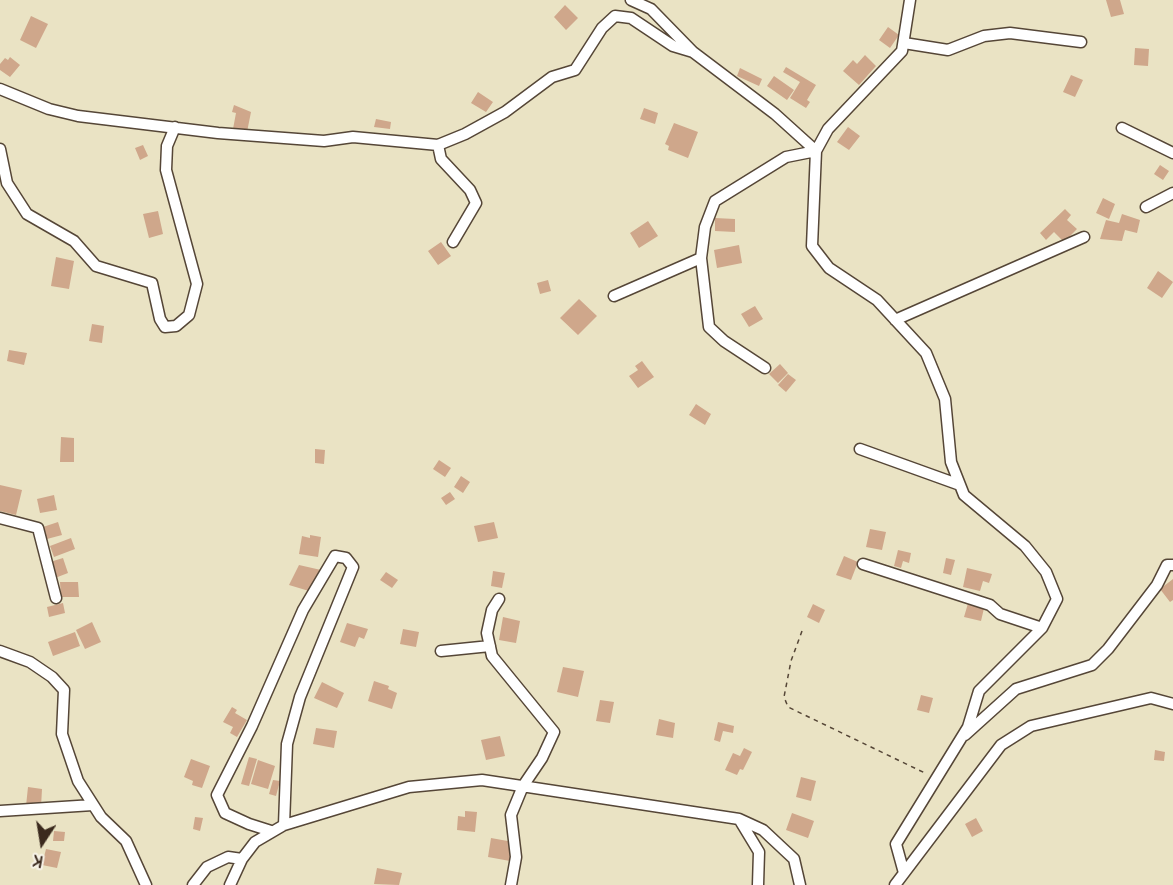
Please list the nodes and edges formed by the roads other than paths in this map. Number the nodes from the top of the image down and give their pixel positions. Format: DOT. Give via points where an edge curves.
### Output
graph roads {
  1 [pos="631,0"];
  2 [pos="910,0"];
  3 [pos="1081,42"];
  4 [pos="904,43"];
  5 [pos="693,52"];
  6 [pos="0,89"];
  7 [pos="176,127"];
  8 [pos="1122,128"];
  9 [pos="438,145"];
  10 [pos="0,149"];
  11 [pos="816,150"];
  12 [pos="1173,153"];
  13 [pos="1173,193"];
  14 [pos="1146,207"];
  15 [pos="1084,237"];
  16 [pos="453,242"];
  17 [pos="701,258"];
  18 [pos="614,296"];
  19 [pos="895,320"];
  20 [pos="765,368"];
  21 [pos="860,449"];
  22 [pos="960,485"];
  23 [pos="0,518"];
  24 [pos="863,564"];
  25 [pos="1173,565"];
  26 [pos="56,598"];
  27 [pos="499,599"];
  28 [pos="1042,628"];
  29 [pos="490,646"];
  30 [pos="0,651"];
  31 [pos="441,651"];
  32 [pos="1173,704"];
  33 [pos="962,737"];
  34 [pos="523,786"];
  35 [pos="93,805"];
  36 [pos="0,811"];
  37 [pos="739,819"];
  38 [pos="284,825"];
  39 [pos="271,831"];
  40 [pos="242,860"];
  41 [pos="904,873"];
  42 [pos="146,885"];
  43 [pos="193,885"];
  44 [pos="230,885"];
  45 [pos="511,885"];
  46 [pos="758,885"];
  47 [pos="800,885"];
  48 [pos="895,885"];
  1 -- 5 [label="street" via="651,9"];
  2 -- 4 [label="street"];
  3 -- 4 [label="street" via="1010,33 984,36 948,50"];
  4 -- 11 [label="street" via="902,51 828,129"];
  5 -- 9 [label="street" via="673,46 631,18 615,16 602,28 575,70 552,77 505,112"];
  5 -- 11 [label="street" via="776,114"];
  6 -- 7 [label="street" via="78,116"];
  7 -- 9 [label="street" via="218,134 313,140 353,137"];
  7 -- 10 [label="street" via="167,146 166,170 197,284 189,315 176,326 165,327 160,319 152,283 96,266 74,242 27,214 7,183"];
  8 -- 12 [label="street"];
  9 -- 16 [label="street" via="441,159 470,190 476,203"];
  11 -- 17 [label="street" via="786,157 715,201 705,226"];
  11 -- 19 [label="street" via="812,246 829,268 877,300"];
  13 -- 14 [label="street"];
  15 -- 19 [label="street"];
  17 -- 18 [label="street"];
  17 -- 20 [label="street" via="709,327"];
  19 -- 22 [label="street" via="926,353 945,399 951,462"];
  21 -- 22 [label="street"];
  22 -- 28 [label="street" via="964,495 1025,546 1046,572 1057,599"];
  23 -- 26 [label="street" via="38,528"];
  24 -- 28 [label="street" via="990,605 1000,614"];
  25 -- 33 [label="street" via="1167,565 1157,585 1092,665 1016,689"];
  27 -- 29 [label="street" via="492,610"];
  28 -- 33 [label="street" via="979,691"];
  29 -- 31 [label="street"];
  29 -- 34 [label="street" via="492,656 507,677 554,732"];
  30 -- 35 [label="street" via="30,662 64,690 64,744 78,781"];
  32 -- 41 [label="street" via="1151,698 1031,726 1001,745"];
  33 -- 41 [label="street" via="897,844"];
  34 -- 37 [label="street"];
  34 -- 38 [label="street" via="482,780 409,787"];
  34 -- 45 [label="street" via="511,815 516,857"];
  35 -- 36 [label="street"];
  35 -- 42 [label="street" via="126,841"];
  37 -- 46 [label="street" via="759,852"];
  37 -- 47 [label="street" via="763,830 794,859"];
  38 -- 39 [label="street"];
  38 -- 39 [label="street" via="287,744 300,697 353,567 346,558 336,556 303,610 217,795 225,813"];
  39 -- 40 [label="street" via="255,842"];
  40 -- 43 [label="street" via="228,857 207,867"];
  40 -- 44 [label="street"];
  41 -- 48 [label="street"];
}
